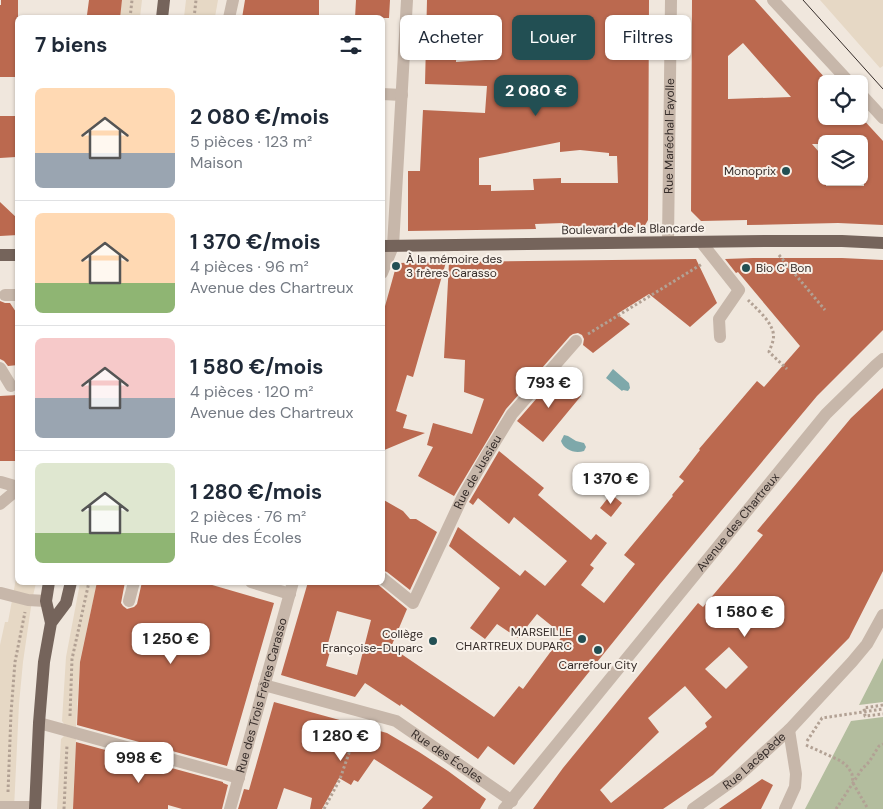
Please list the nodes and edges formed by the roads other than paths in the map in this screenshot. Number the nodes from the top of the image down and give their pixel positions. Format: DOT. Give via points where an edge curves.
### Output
graph roads {
  1 [pos="164,0"];
  2 [pos="233,0"];
  3 [pos="406,0"];
  4 [pos="671,0"];
  5 [pos="773,0"];
  6 [pos="163,15"];
  7 [pos="230,15"];
  8 [pos="843,75"];
  9 [pos="385,94"];
  10 [pos="402,94"];
  11 [pos="868,102"];
  12 [pos="883,118"];
  13 [pos="668,242"];
  14 [pos="701,242"];
  15 [pos="883,243"];
  16 [pos="388,246"];
  17 [pos="0,255"];
  18 [pos="15,255"];
  19 [pos="385,259"];
  20 [pos="720,337"];
  21 [pos="576,340"];
  22 [pos="883,359"];
  23 [pos="0,368"];
  24 [pos="9,386"];
  25 [pos="1,482"];
  26 [pos="15,487"];
  27 [pos="15,491"];
  28 [pos="0,504"];
  29 [pos="385,580"];
  30 [pos="49,585"];
  31 [pos="70,585"];
  32 [pos="133,585"];
  33 [pos="271,585"];
  34 [pos="291,588"];
  35 [pos="1,593"];
  36 [pos="46,601"];
  37 [pos="129,601"];
  38 [pos="883,615"];
  39 [pos="51,623"];
  40 [pos="264,685"];
  41 [pos="39,723"];
  42 [pos="789,730"];
  43 [pos="239,778"];
  44 [pos="508,805"];
  45 [pos="4,807"];
  46 [pos="35,808"];
  47 [pos="230,809"];
  48 [pos="693,809"];
  49 [pos="785,809"];
  1 -- 6 [label="main road"];
  2 -- 7 [label="street"];
  3 -- 10 [label="street"];
  4 -- 13 [label="street, Rue Maréchal Fayolle"];
  5 -- 8 [label="street"];
  9 -- 10 [label="street"];
  10 -- 16 [label="street"];
  11 -- 12 [label="street"];
  13 -- 14 [label="main road, Boulevard de la Blancarde"];
  13 -- 16 [label="main road, Boulevard de la Blancarde"];
  14 -- 15 [label="main road, Boulevard de la Blancarde"];
  14 -- 20 [label="street" via="740,290 719,319"];
  16 -- 19 [label="street"];
  17 -- 18 [label="main road"];
  21 -- 29 [label="street, Rue de Jussieu" via="512,414 494,443 462,498 413,603"];
  22 -- 44 [label="street, Avenue des Chartreux" via="826,414"];
  23 -- 24 [label="street"];
  25 -- 26 [label="street"];
  27 -- 28 [label="street"];
  30 -- 36 [label="main road"];
  31 -- 39 [label="main road" via="66,603"];
  32 -- 37 [label="street"];
  33 -- 34 [label="street"];
  34 -- 40 [label="street, Rue des Trois Frères Carasso"];
  35 -- 36 [label="street"];
  36 -- 39 [label="main road"];
  38 -- 42 [label="street, Rue Lacépède" via="867,644"];
  39 -- 41 [label="main road"];
  40 -- 43 [label="street, Rue des Trois Frères Carasso"];
  40 -- 44 [label="street, Rue des Écoles" via="396,721"];
  41 -- 43 [label="street"];
  41 -- 46 [label="main road"];
  42 -- 48 [label="street, Rue Lacépède" via="735,779"];
  42 -- 49 [label="street" via="796,774 795,787"];
  43 -- 47 [label="street, Rue des Trois Frères Carasso"];
  45 -- 46 [label="street"];
}
